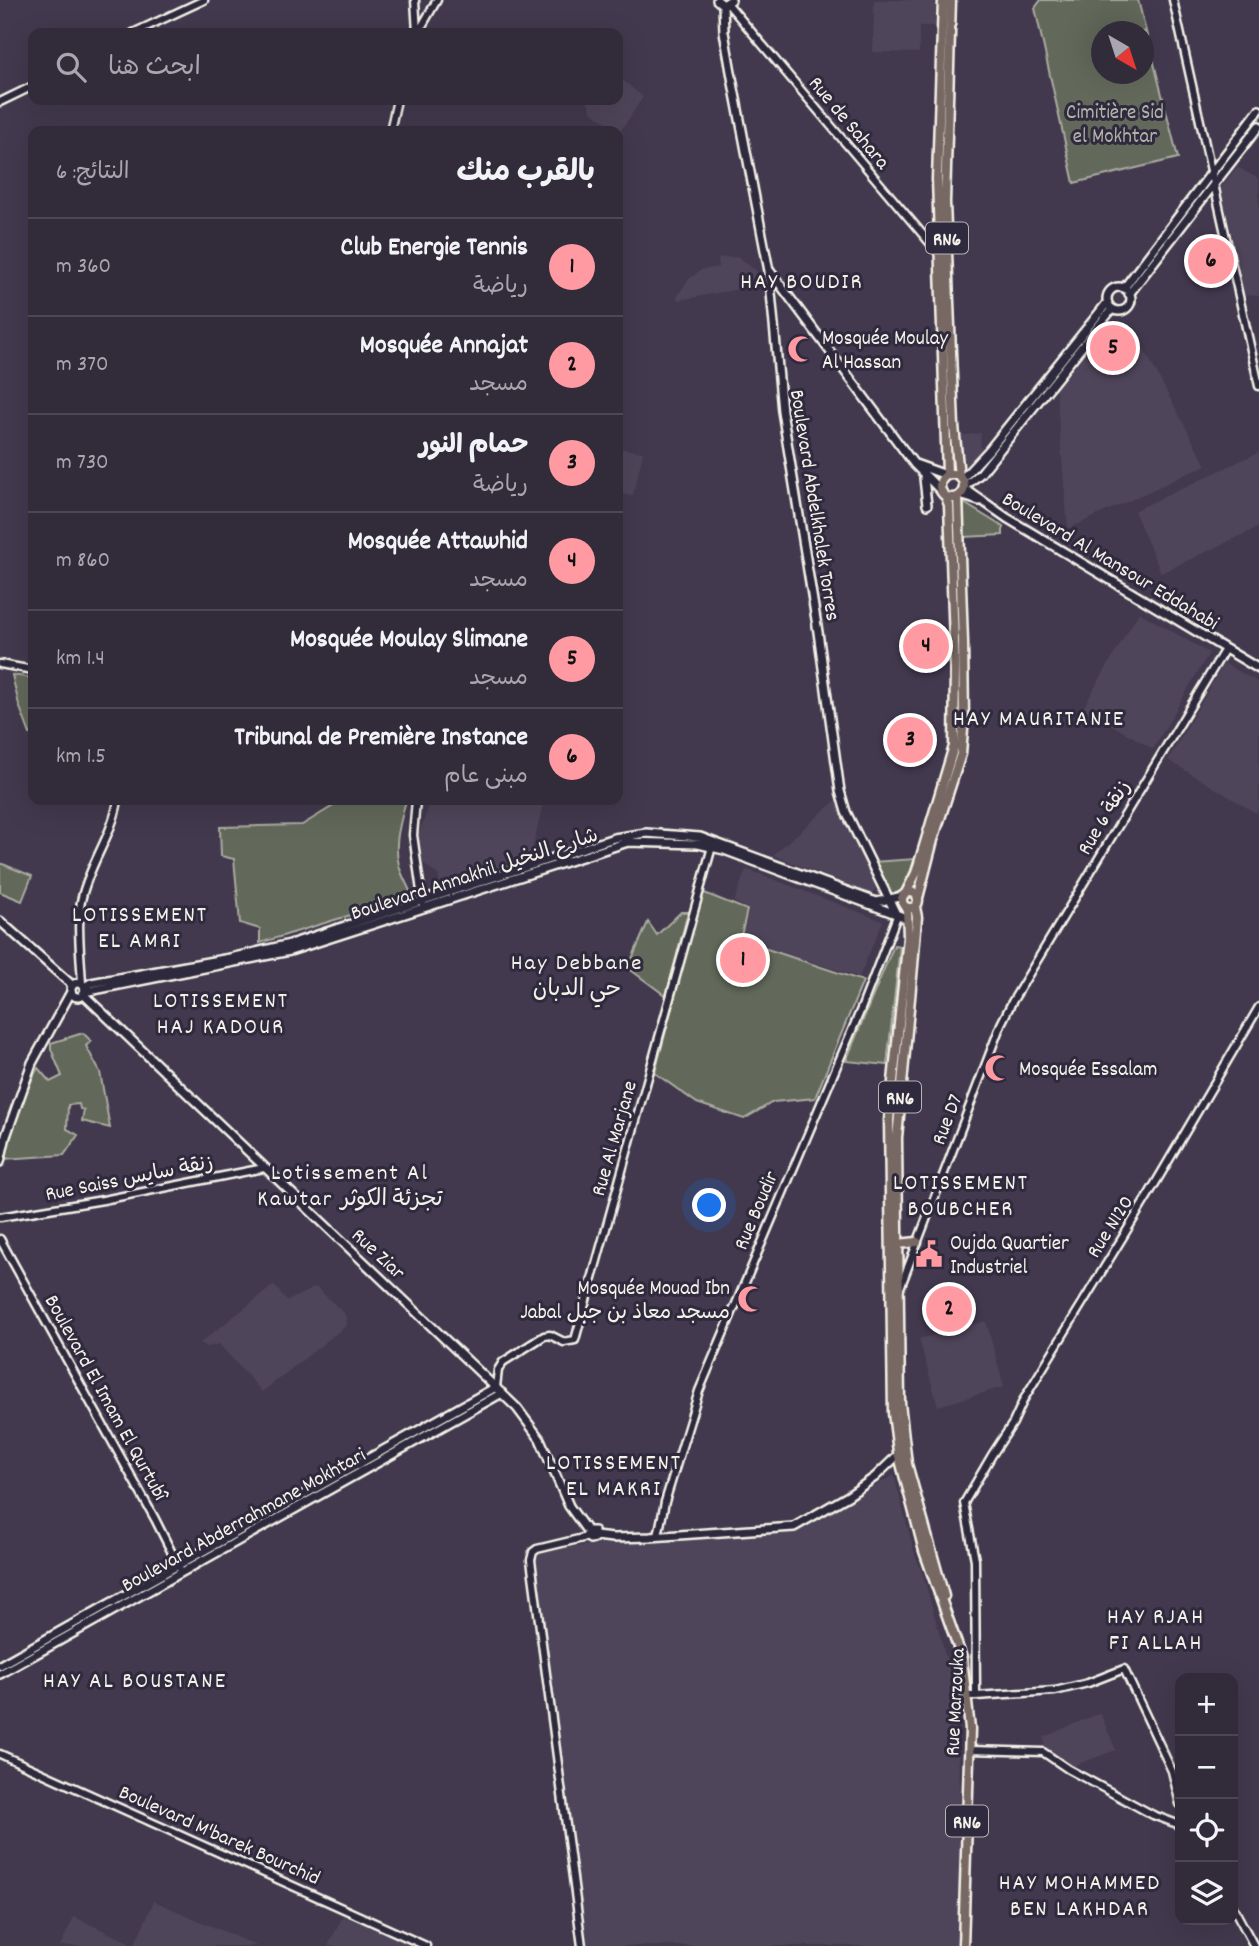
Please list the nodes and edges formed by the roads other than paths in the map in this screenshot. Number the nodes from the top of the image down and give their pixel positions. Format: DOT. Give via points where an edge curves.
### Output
graph roads {
  1 [pos="203,0"];
  2 [pos="415,0"];
  3 [pos="437,0"];
  4 [pos="943,0"];
  5 [pos="951,0"];
  6 [pos="1172,0"];
  7 [pos="724,2"];
  8 [pos="144,28"];
  9 [pos="417,28"];
  10 [pos="420,28"];
  11 [pos="28,88"];
  12 [pos="0,102"];
  13 [pos="396,105"];
  14 [pos="1259,110"];
  15 [pos="391,126"];
  16 [pos="1259,126"];
  17 [pos="1211,174"];
  18 [pos="1213,185"];
  19 [pos="944,259"];
  20 [pos="769,271"];
  21 [pos="1127,291"];
  22 [pos="1110,307"];
  23 [pos="1259,386"];
  24 [pos="914,464"];
  25 [pos="922,474"];
  26 [pos="946,475"];
  27 [pos="961,487"];
  28 [pos="943,494"];
  29 [pos="927,505"];
  30 [pos="1225,649"];
  31 [pos="0,664"];
  32 [pos="28,669"];
  33 [pos="1259,669"];
  34 [pos="117,805"];
  35 [pos="416,805"];
  36 [pos="712,844"];
  37 [pos="888,900"];
  38 [pos="912,904"];
  39 [pos="423,905"];
  40 [pos="897,916"];
  41 [pos="0,921"];
  42 [pos="908,921"];
  43 [pos="79,990"];
  44 [pos="1012,1002"];
  45 [pos="1259,1007"];
  46 [pos="900,1052"];
  47 [pos="0,1162"];
  48 [pos="264,1168"];
  49 [pos="0,1217"];
  50 [pos="0,1239"];
  51 [pos="916,1242"];
  52 [pos="898,1244"];
  53 [pos="896,1289"];
  54 [pos="499,1390"];
  55 [pos="901,1451"];
  56 [pos="904,1464"];
  57 [pos="887,1467"];
  58 [pos="964,1503"];
  59 [pos="590,1535"];
  60 [pos="658,1536"];
  61 [pos="927,1550"];
  62 [pos="180,1570"];
  63 [pos="950,1619"];
  64 [pos="0,1665"];
  65 [pos="0,1674"];
  66 [pos="972,1696"];
  67 [pos="969,1751"];
  68 [pos="0,1754"];
  69 [pos="1179,1799"];
  70 [pos="1175,1823"];
  71 [pos="1238,1916"];
  72 [pos="426,1946"];
  73 [pos="582,1946"];
  74 [pos="963,1946"];
  75 [pos="1254,1946"];
  1 -- 8 [label="street"];
  2 -- 9 [label="street"];
  3 -- 10 [label="street"];
  4 -- 19 [label="main road, RN6" via="937,179"];
  5 -- 19 [label="main road, RN6"];
  6 -- 17 [label="street"];
  7 -- 19 [label="street, Rue de Sahara"];
  7 -- 20 [label="main road, Boulevard Abdelkhalek Torres" via="733,83"];
  11 -- 12 [label="street"];
  13 -- 15 [label="street"];
  14 -- 17 [label="main road"];
  16 -- 18 [label="main road"];
  17 -- 18 [label="street"];
  17 -- 21 [label="main road"];
  18 -- 21 [label="main road"];
  18 -- 23 [label="street"];
  19 -- 26 [label="main road, RN6"];
  19 -- 27 [label="main road, RN6"];
  20 -- 24 [label="main road"];
  20 -- 37 [label="main road, Boulevard Abdelkhalek Torres" via="782,411 840,791 845,812"];
  21 -- 22 [label="main road" via="1112,289 1107,295"];
  21 -- 22 [label="main road" via="1127,308"];
  22 -- 27 [label="main road" via="981,472"];
  24 -- 25 [label="main road"];
  24 -- 26 [label="main road"];
  25 -- 28 [label="main road"];
  25 -- 29 [label="main road"];
  26 -- 27 [label="main road"];
  26 -- 28 [label="main road, RN6" via="940,484"];
  27 -- 28 [label="main road"];
  27 -- 30 [label="main road, Boulevard Al Mansour Eddahabi"];
  27 -- 38 [label="main road, RN6" via="962,746"];
  28 -- 38 [label="main road, RN6" via="949,505 952,567 954,746 916,873"];
  30 -- 33 [label="main road, Boulevard Al Mansour Eddahabi"];
  30 -- 44 [label="street, Rue 6 زنقة"];
  31 -- 32 [label="street"];
  34 -- 43 [label="street" via="80,903"];
  35 -- 39 [label="street" via="413,835"];
  36 -- 37 [label="main road, Boulevard Annakhil شارع النخيل" via="871,900"];
  36 -- 39 [label="main road, Boulevard Annakhil شارع النخيل" via="628,842"];
  36 -- 40 [label="main road, Boulevard Annakhil شارع النخيل"];
  36 -- 54 [label="street, Rue Al Marjane" via="575,1340 564,1342 550,1335 503,1362 498,1370"];
  37 -- 38 [label="main road, Boulevard Annakhil شارع النخيل"];
  37 -- 40 [label="main road, Boulevard Abdelkhalek Torres"];
  38 -- 40 [label="main road, Rue Boudir"];
  38 -- 42 [label="main road, RN6"];
  38 -- 46 [label="main road, RN6"];
  39 -- 43 [label="main road, Boulevard Annakhil شارع النخيل" via="290,951"];
  40 -- 42 [label="main road, Boulevard Annakhil شارع النخيل"];
  40 -- 60 [label="street, Rue Boudir" via="711,1360"];
  41 -- 43 [label="main road, Rue Ziar"];
  42 -- 46 [label="main road, RN6"];
  43 -- 47 [label="main road" via="32,1063"];
  43 -- 48 [label="main road, Rue Ziar"];
  44 -- 51 [label="street, Rue D7"];
  45 -- 58 [label="street, Rue N120"];
  46 -- 52 [label="main road, RN6"];
  46 -- 53 [label="main road, RN6" via="889,1145"];
  48 -- 49 [label="street, Rue Saiss زنقة سايس"];
  48 -- 54 [label="main road, Rue Ziar"];
  50 -- 62 [label="street, Boulevard El Imam El Qurtubî"];
  51 -- 52 [label="main road"];
  51 -- 53 [label="street, Rue D7"];
  52 -- 53 [label="main road, RN6"];
  53 -- 55 [label="main road, RN6" via="893,1413"];
  54 -- 59 [label="main road, Rue Ziar" via="540,1439 569,1506"];
  54 -- 62 [label="main road, Boulevard Abderrahmane Mokhtari"];
  55 -- 56 [label="main road, RN6"];
  55 -- 57 [label="main road"];
  56 -- 57 [label="main road"];
  56 -- 61 [label="main road, RN6"];
  56 -- 61 [label="main road, RN6"];
  57 -- 60 [label="main road" via="840,1502 794,1527"];
  58 -- 66 [label="street, Rue Marzouka" via="975,1560"];
  59 -- 60 [label="main road"];
  59 -- 73 [label="street" via="537,1549 531,1556"];
  61 -- 63 [label="main road, RN6"];
  61 -- 63 [label="main road, RN6"];
  62 -- 64 [label="main road, Boulevard Abderrahmane Mokhtari"];
  62 -- 65 [label="main road, Boulevard Abderrahmane Mokhtari"];
  63 -- 66 [label="main road, RN6"];
  66 -- 67 [label="main road, Rue Marzouka / RN6"];
  66 -- 69 [label="street" via="1055,1691 1124,1669 1175,1779"];
  67 -- 70 [label="street" via="1043,1752"];
  67 -- 74 [label="main road, Rue Marzouka / RN6"];
  68 -- 72 [label="street, Boulevard M'barek Bourchid"];
  71 -- 75 [label="street"];
}
